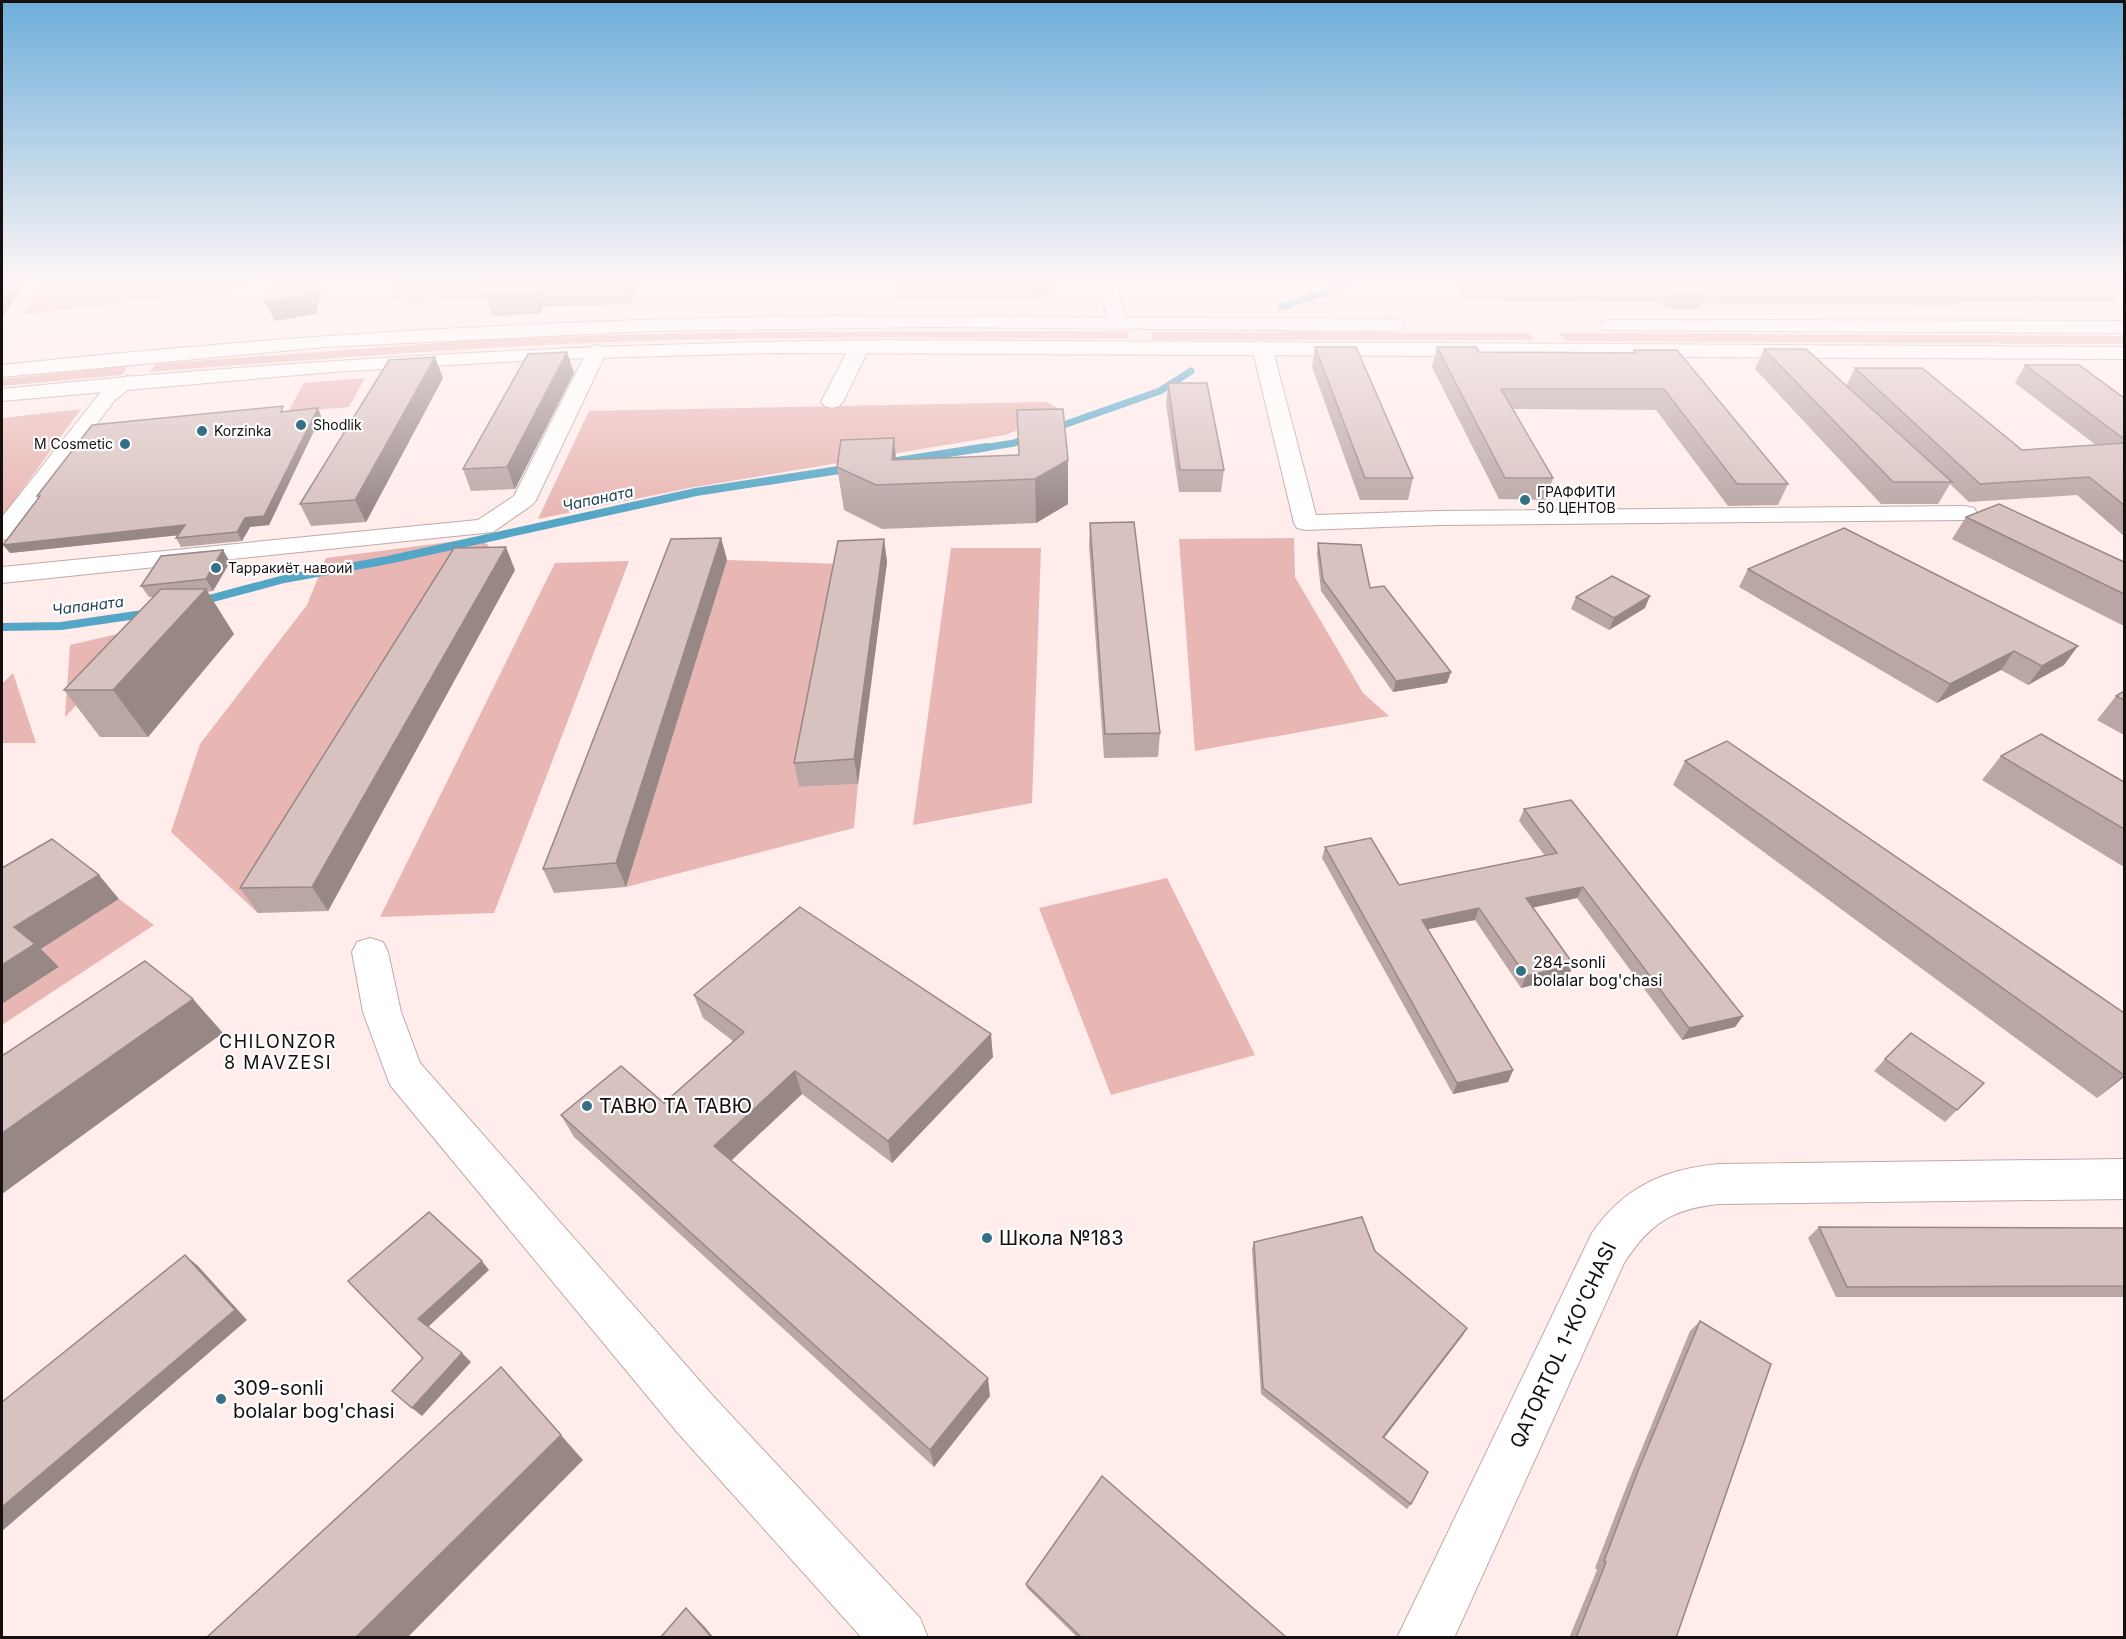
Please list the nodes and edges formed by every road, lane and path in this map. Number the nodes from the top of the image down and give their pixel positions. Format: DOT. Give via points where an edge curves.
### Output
graph roads {
  1 [pos="96,361"];
  2 [pos="145,361"];
  3 [pos="396,361"];
  4 [pos="592,361"];
  5 [pos="852,361"];
  6 [pos="1266,361"];
  7 [pos="1804,361"];
  8 [pos="2,371"];
  9 [pos="1814,372"];
  10 [pos="128,382"];
  11 [pos="2,395"];
  12 [pos="832,402"];
  13 [pos="1940,490"];
  14 [pos="2,533"];
  15 [pos="2,575"];
  16 [pos="370,952"];
  17 [pos="2124,1179"];
  18 [pos="900,1638"];
  19 [pos="1425,1638"];
  1 -- 8 [label="main road"];
  2 -- 10 [label="main road"];
  3 -- 10 [label="main road"];
  4 -- 15 [label="main road" via="524,500 484,527"];
  5 -- 12 [label="main road"];
  6 -- 13 [label="main road" via="1306,523 1965,513"];
  7 -- 9 [label="main road"];
  10 -- 11 [label="main road"];
  10 -- 14 [label="main road" via="107,397"];
  16 -- 18 [label="main road" via="382,1012 404,1072 695,1414"];
  17 -- 19 [label="main road, QATORTOL 1-KO'CHASI" via="1695,1185 1655,1200 1625,1224 1608,1248"];
}
